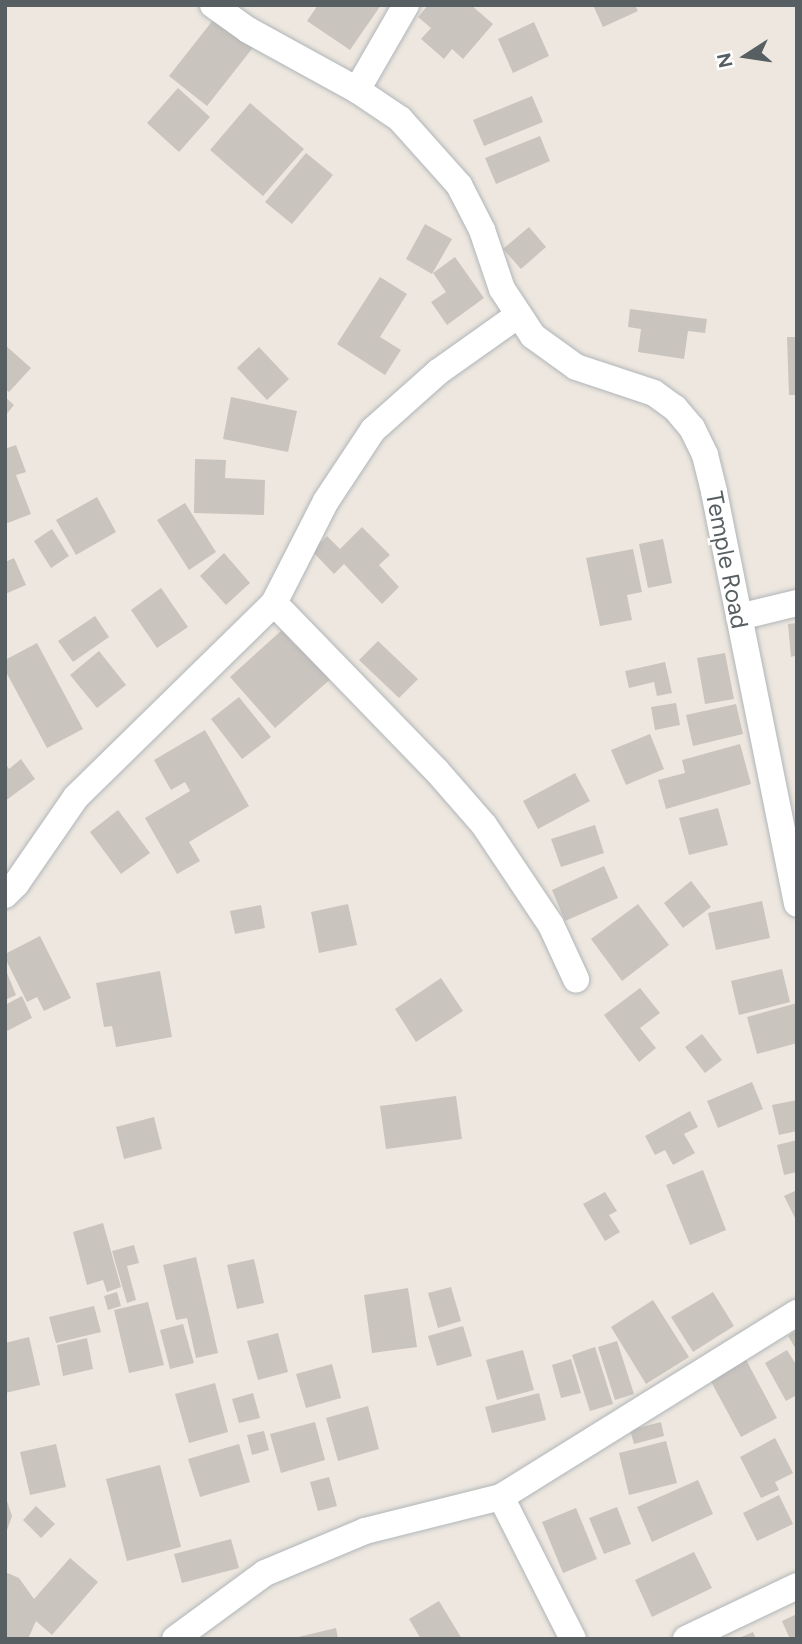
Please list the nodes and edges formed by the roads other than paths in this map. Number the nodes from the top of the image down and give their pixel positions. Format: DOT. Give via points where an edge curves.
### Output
graph roads {
  1 [pos="213,5"];
  2 [pos="406,5"];
  3 [pos="357,90"];
  4 [pos="517,316"];
  5 [pos="274,603"];
  6 [pos="797,603"];
  7 [pos="739,617"];
  8 [pos="5,895"];
  9 [pos="797,904"];
  10 [pos="576,979"];
  11 [pos="797,1313"];
  12 [pos="500,1497"];
  13 [pos="797,1586"];
  14 [pos="176,1639"];
  15 [pos="573,1639"];
  16 [pos="686,1639"];
  1 -- 3 [label="street, Temple Road" via="248,30"];
  2 -- 3 [label="street"];
  3 -- 4 [label="street, Temple Road" via="400,119 459,185"];
  4 -- 5 [label="street" via="438,372 373,430 326,501"];
  4 -- 7 [label="street, Temple Road" via="559,357 654,393 692,428 705,455"];
  5 -- 8 [label="street" via="76,797"];
  5 -- 10 [label="street" via="484,825 551,925"];
  6 -- 7 [label="street"];
  7 -- 9 [label="street, Temple Road"];
  11 -- 12 [label="street"];
  12 -- 14 [label="street" via="365,1531 265,1573"];
  12 -- 15 [label="street"];
  13 -- 16 [label="street"];
}
